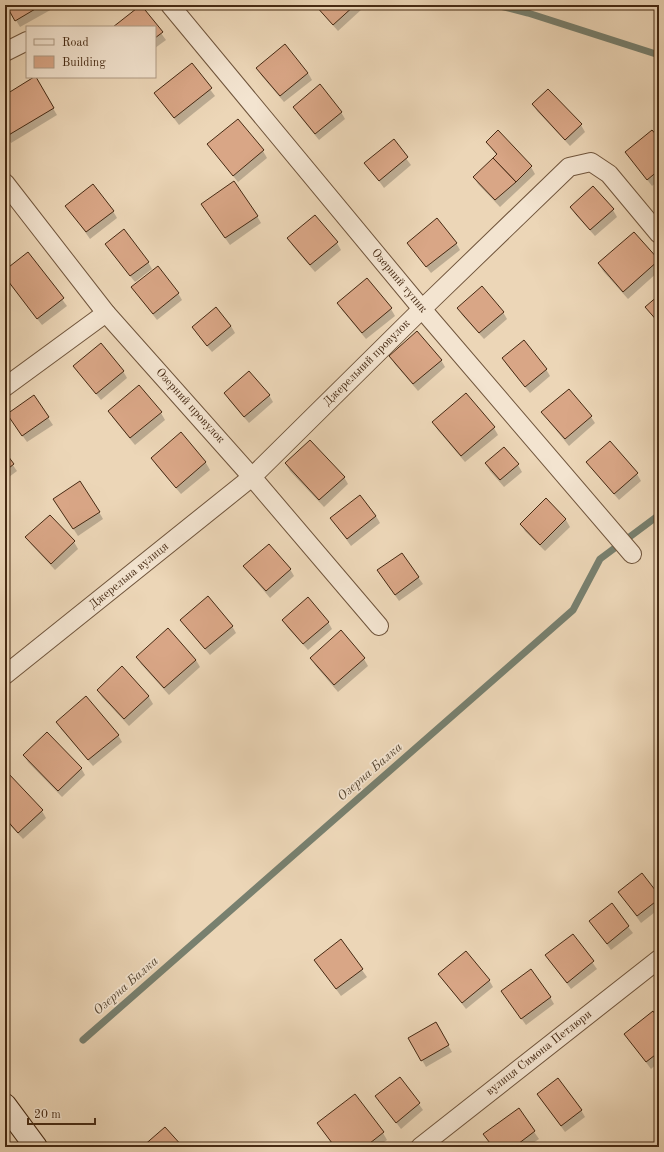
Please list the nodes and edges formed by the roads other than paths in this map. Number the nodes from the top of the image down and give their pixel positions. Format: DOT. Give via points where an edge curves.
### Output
graph roads {
  1 [pos="170,5"];
  2 [pos="26,42"];
  3 [pos="5,52"];
  4 [pos="5,183"];
  5 [pos="659,234"];
  6 [pos="422,309"];
  7 [pos="106,312"];
  8 [pos="5,387"];
  9 [pos="252,477"];
  10 [pos="632,554"];
  11 [pos="379,626"];
  12 [pos="5,675"];
  13 [pos="659,959"];
  14 [pos="5,1105"];
  15 [pos="36,1147"];
  16 [pos="420,1147"];
  1 -- 6 [label="street, Озерний тупик"];
  2 -- 3 [label="street"];
  4 -- 7 [label="street, Озерний провулок"];
  5 -- 6 [label="street, Джерельний провулок" via="609,174 591,162 569,167"];
  6 -- 9 [label="street, Джерельний провулок"];
  6 -- 10 [label="street, Озерний тупик"];
  7 -- 8 [label="street"];
  7 -- 9 [label="street, Озерний провулок"];
  9 -- 11 [label="street, Озерний провулок"];
  9 -- 12 [label="street, Джерельна вулиця"];
  13 -- 16 [label="street, вулиця Симона Петлюри"];
  14 -- 15 [label="street"];
}
